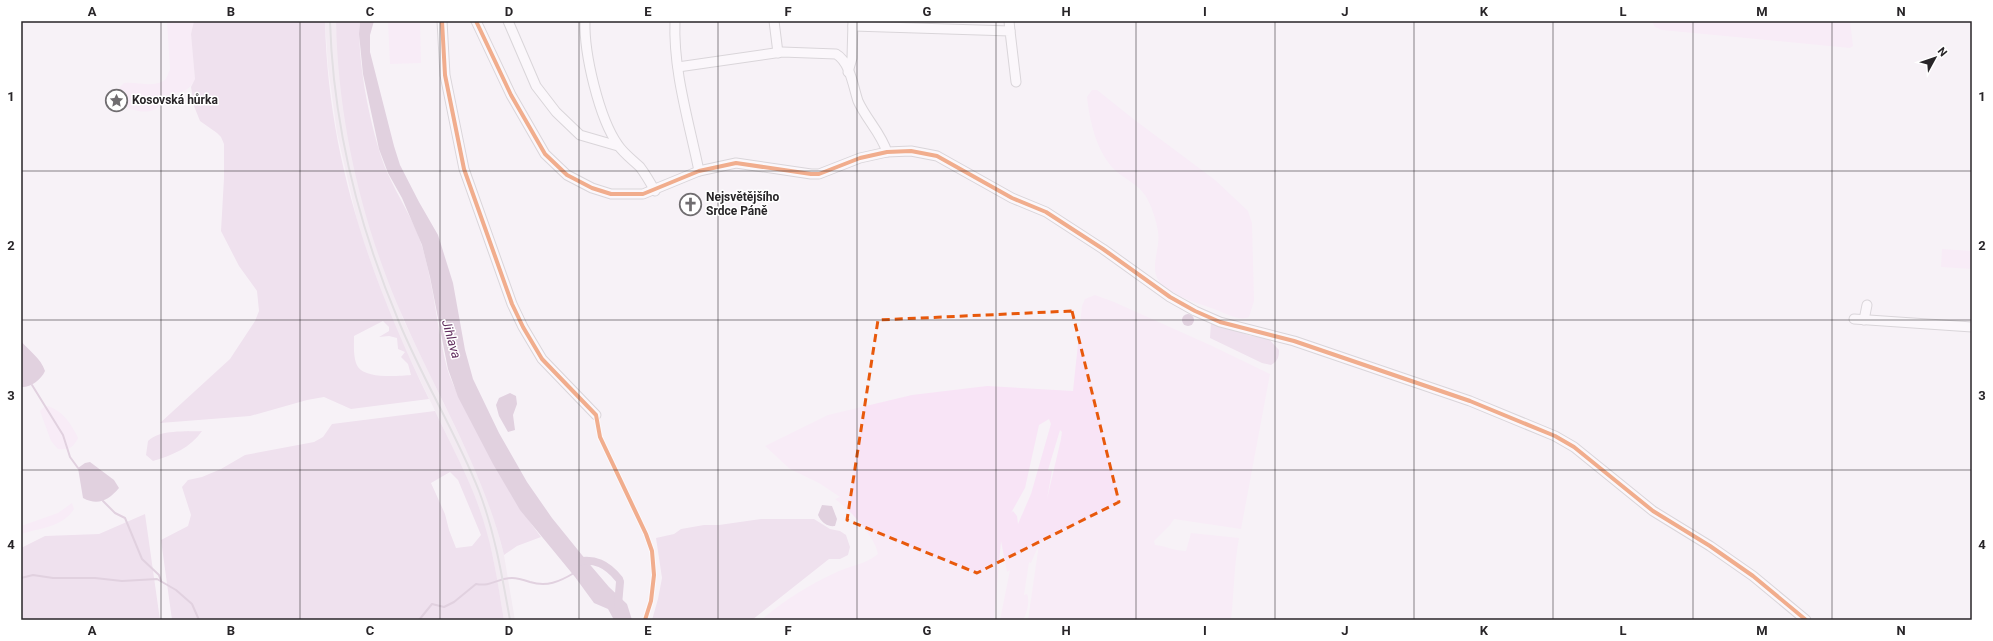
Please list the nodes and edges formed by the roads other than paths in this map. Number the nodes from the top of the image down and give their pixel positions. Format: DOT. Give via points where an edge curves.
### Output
graph roads {
  1 [pos="442,21"];
  2 [pos="476,21"];
  3 [pos="508,21"];
  4 [pos="585,21"];
  5 [pos="675,21"];
  6 [pos="774,21"];
  7 [pos="1009,21"];
  8 [pos="853,23"];
  9 [pos="1010,31"];
  10 [pos="778,53"];
  11 [pos="678,67"];
  12 [pos="848,72"];
  13 [pos="1016,82"];
  14 [pos="618,146"];
  15 [pos="887,152"];
  16 [pos="699,171"];
  17 [pos="655,191"];
  18 [pos="1867,305"];
  19 [pos="1854,319"];
  20 [pos="1864,320"];
  21 [pos="1972,327"];
  22 [pos="596,415"];
  23 [pos="1806,620"];
  1 -- 22 [label="street" via="445,75 464,169 512,304 542,359"];
  2 -- 17 [label="street" via="521,113 545,154 554,164 567,175 602,192 629,196"];
  3 -- 14 [label="street" via="536,86 556,112 580,135"];
  4 -- 14 [label="street" via="585,42 594,84 607,125"];
  5 -- 11 [label="street" via="674,46"];
  6 -- 10 [label="street"];
  7 -- 9 [label="street"];
  8 -- 9 [label="street"];
  8 -- 12 [label="street" via="852,58"];
  9 -- 13 [label="street"];
  10 -- 11 [label="street"];
  10 -- 12 [label="street" via="836,54"];
  11 -- 16 [label="street"];
  12 -- 15 [label="street" via="859,102 884,142"];
  14 -- 17 [label="street" via="639,166"];
  15 -- 16 [label="street" via="860,158 819,174 798,174 736,163"];
  15 -- 23 [label="street" via="928,153 945,160 1012,198 1046,212 1170,297 1220,322 1294,341 1470,401 1556,436 1574,447 1653,511 1753,576"];
  16 -- 17 [label="street"];
  18 -- 20 [label="street"];
  19 -- 20 [label="street"];
  20 -- 21 [label="street"];
}
